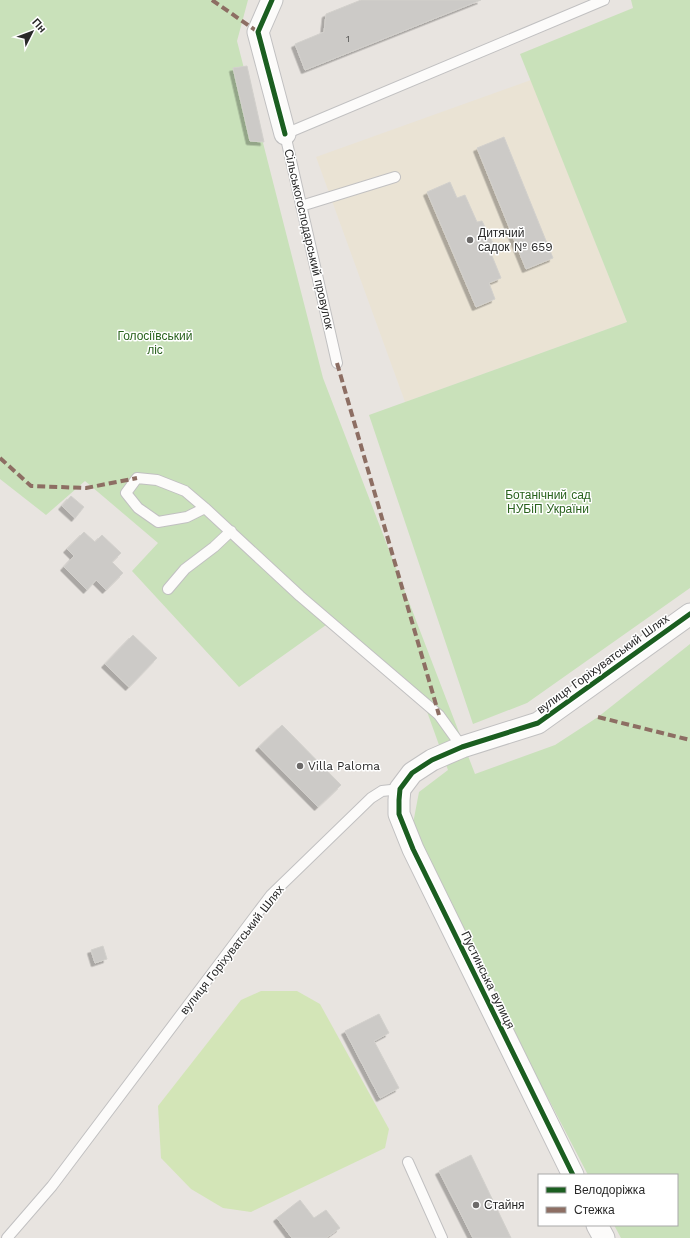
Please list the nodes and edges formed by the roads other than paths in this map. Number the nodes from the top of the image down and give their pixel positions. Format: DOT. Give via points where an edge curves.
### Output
graph roads {
  1 [pos="272,0"];
  2 [pos="604,0"];
  3 [pos="285,134"];
  4 [pos="395,177"];
  5 [pos="301,206"];
  6 [pos="337,363"];
  7 [pos="205,508"];
  8 [pos="231,531"];
  9 [pos="168,589"];
  10 [pos="690,614"];
  11 [pos="462,747"];
  12 [pos="400,789"];
  13 [pos="408,1162"];
  14 [pos="573,1174"];
  15 [pos="598,1226"];
  16 [pos="0,1229"];
  17 [pos="6,1238"];
  18 [pos="442,1238"];
  19 [pos="604,1238"];
  1 -- 3 [label="street, Сільськогосподарський провулок" via="258,32"];
  2 -- 3 [label="lane"];
  3 -- 5 [label="lane, Сільськогосподарський провулок"];
  4 -- 5 [label="lane"];
  5 -- 6 [label="lane, Сільськогосподарський провулок"];
  7 -- 7 [label="lane" via="185,492 156,480 137,478 126,493 138,508 158,522 187,517"];
  7 -- 8 [label="lane"];
  8 -- 9 [label="lane" via="185,569"];
  8 -- 11 [label="lane" via="300,596 439,715"];
  10 -- 11 [label="street, вулиця Горіхуватський Шлях" via="538,723"];
  11 -- 12 [label="street, вулиця Горіхуватський Шлях" via="432,760 412,773"];
  12 -- 14 [label="street, Пустинська вулиця" via="399,814 413,849"];
  12 -- 17 [label="lane, вулиця Горіхуватський Шлях" via="382,791 371,798 271,895 52,1186"];
  13 -- 18 [label="lane"];
  15 -- 19 [label="street"];
  16 -- 17 [label="lane"];
}
